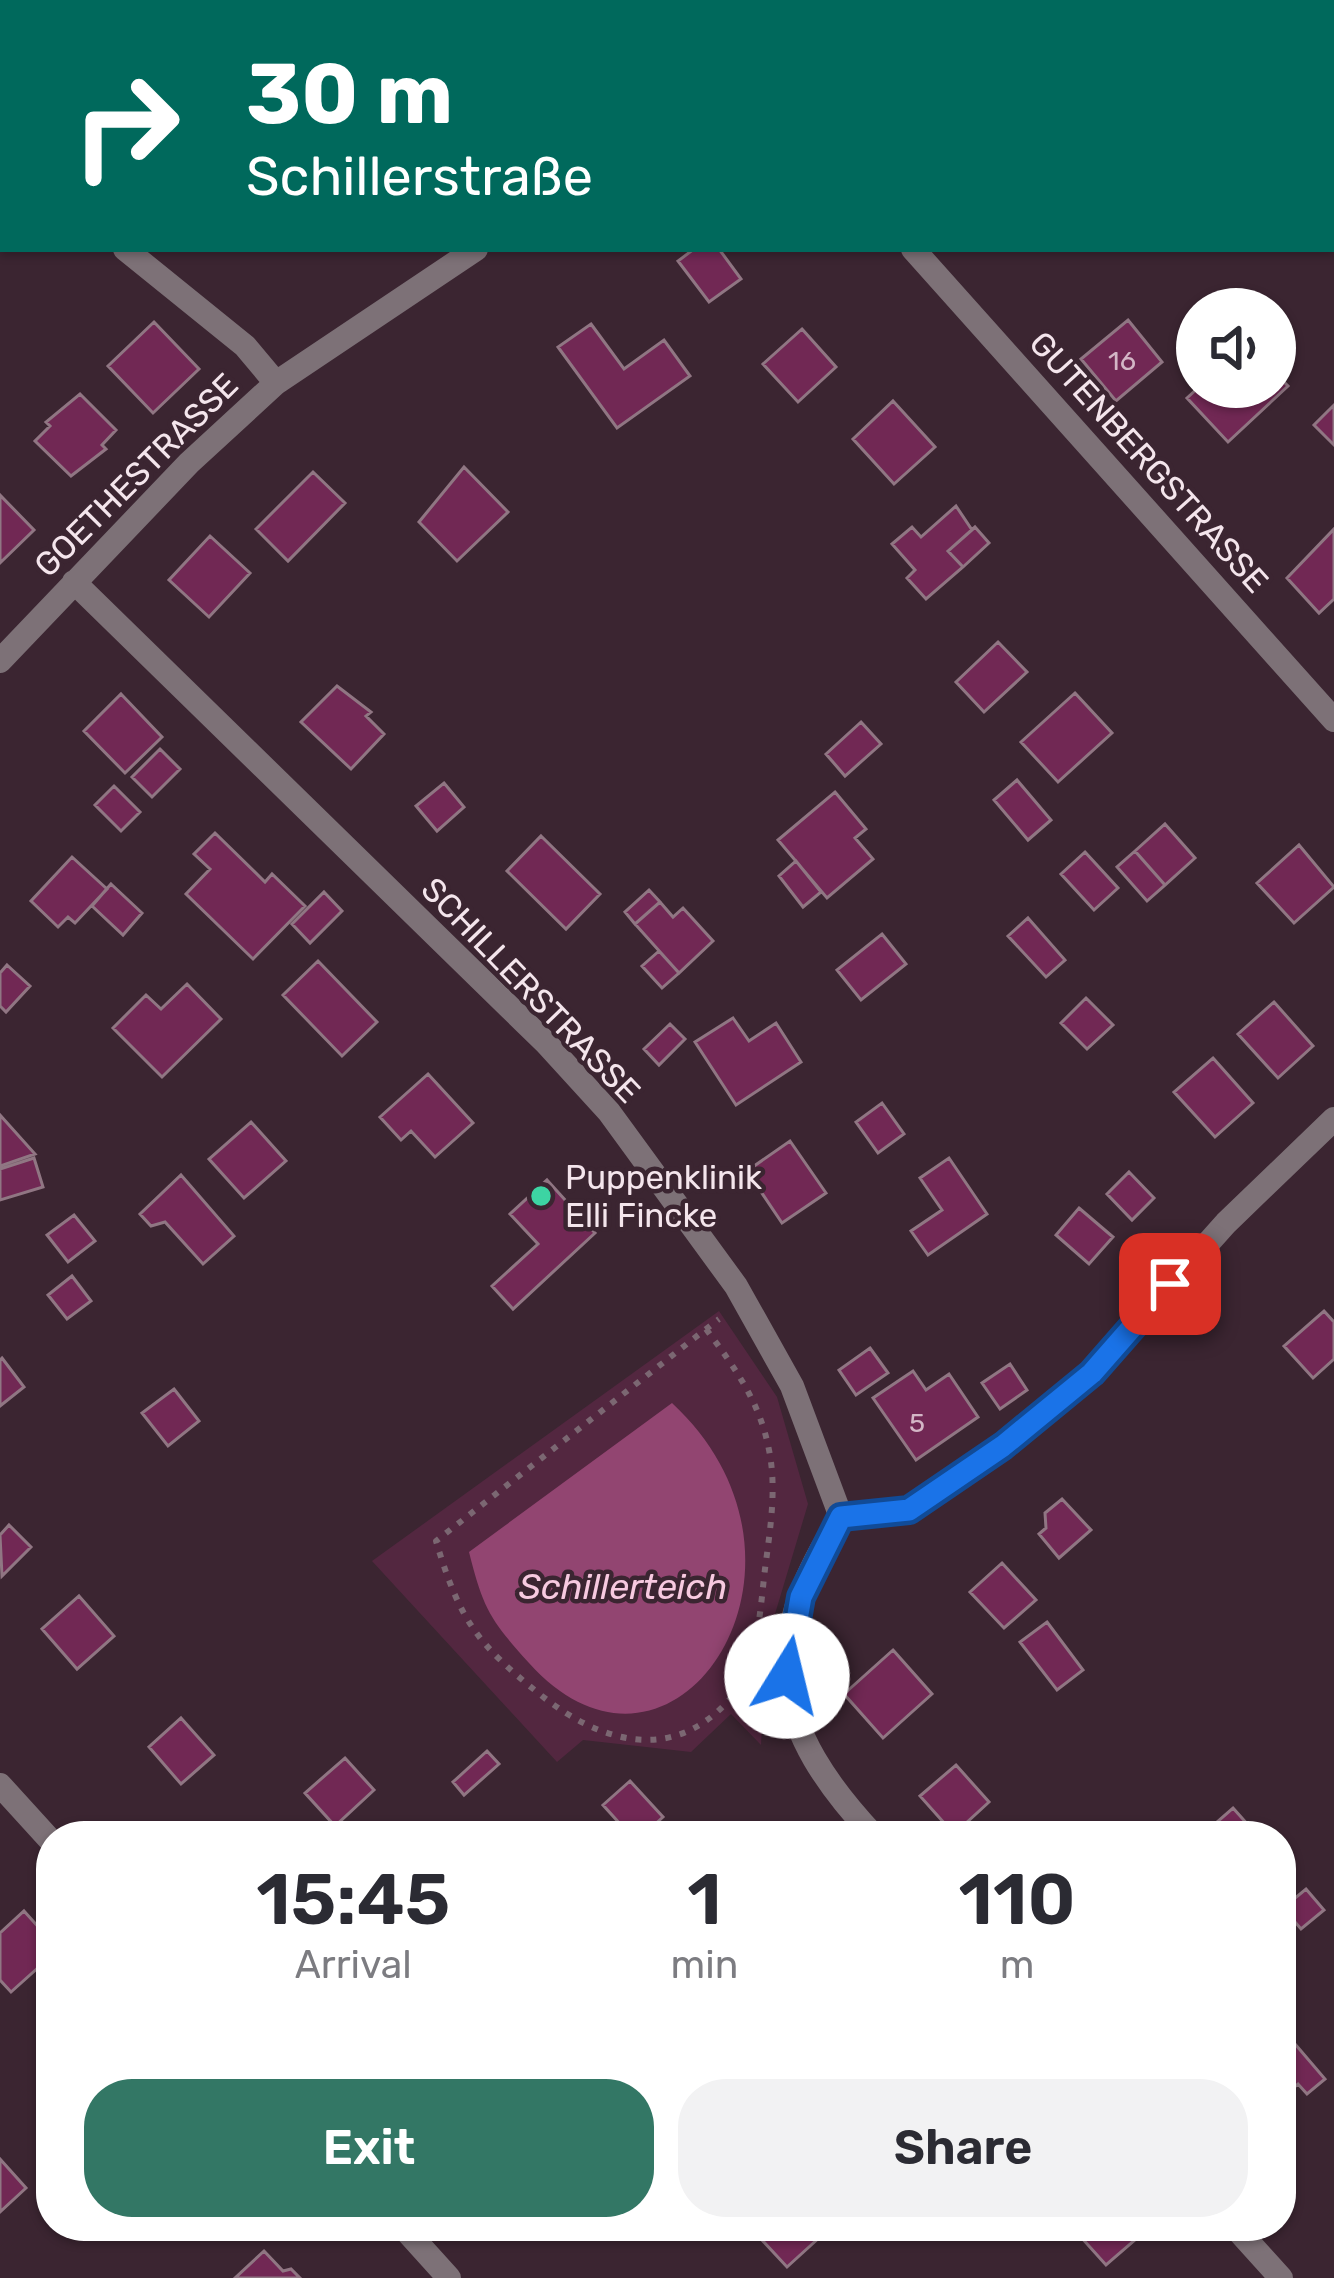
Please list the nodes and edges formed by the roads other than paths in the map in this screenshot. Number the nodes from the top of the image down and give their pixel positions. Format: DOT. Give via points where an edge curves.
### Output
graph roads {
  1 [pos="129,252"];
  2 [pos="472,252"];
  3 [pos="916,252"];
  4 [pos="272,386"];
  5 [pos="74,582"];
  6 [pos="0,661"];
  7 [pos="1334,720"];
  8 [pos="1334,1119"];
  9 [pos="841,1517"];
  10 [pos="0,1785"];
  11 [pos="862,1821"];
  12 [pos="36,1825"];
  13 [pos="416,2241"];
  14 [pos="1248,2241"];
  15 [pos="449,2278"];
  16 [pos="1281,2278"];
  1 -- 4 [label="street" via="244,346"];
  2 -- 4 [label="street, GOETHESTRASSE"];
  3 -- 7 [label="street, GUTENBERGSTRASSE"];
  4 -- 5 [label="street, GOETHESTRASSE"];
  5 -- 6 [label="street, GOETHESTRASSE"];
  5 -- 9 [label="street, SCHILLERSTRASSE" via="609,1112 767,1338"];
  8 -- 9 [label="street" via="1092,1373 1003,1446 909,1510"];
  9 -- 11 [label="street" via="801,1597 788,1699 808,1755"];
  10 -- 12 [label="street"];
  13 -- 15 [label="street"];
  14 -- 16 [label="street"];
}
